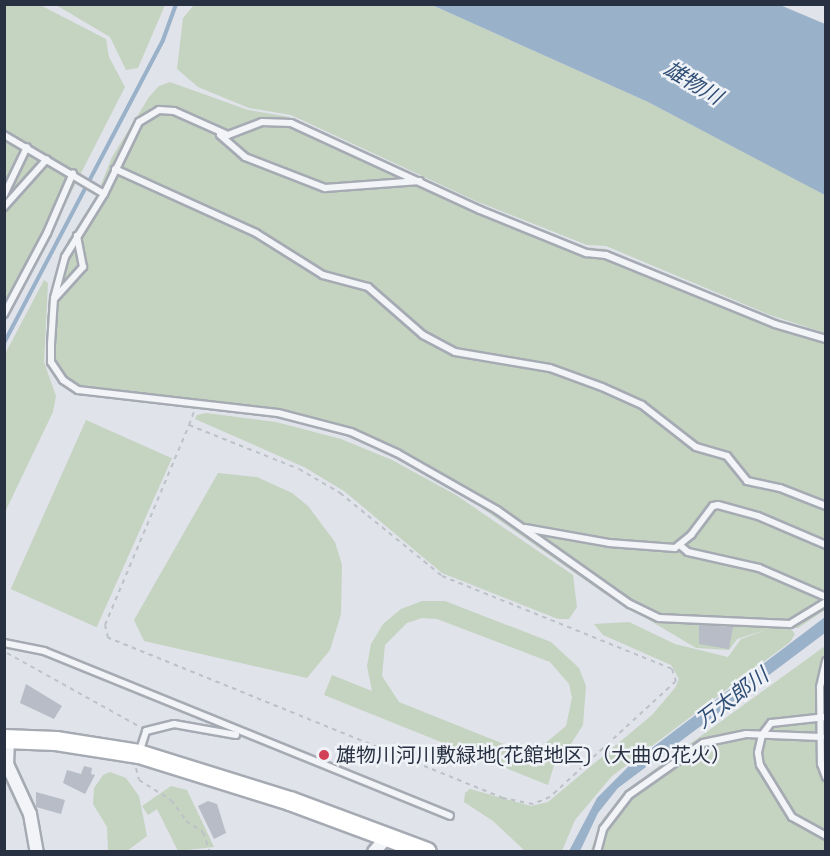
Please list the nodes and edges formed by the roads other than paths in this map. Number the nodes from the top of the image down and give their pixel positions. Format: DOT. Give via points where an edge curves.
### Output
graph roads {
  1 [pos="218,132"];
  2 [pos="4,135"];
  3 [pos="27,147"];
  4 [pos="47,159"];
  5 [pos="115,169"];
  6 [pos="73,173"];
  7 [pos="421,181"];
  8 [pos="103,193"];
  9 [pos="4,195"];
  10 [pos="4,207"];
  11 [pos="77,236"];
  12 [pos="54,298"];
  13 [pos="4,314"];
  14 [pos="825,339"];
  15 [pos="825,506"];
  16 [pos="522,527"];
  17 [pos="825,545"];
  18 [pos="681,546"];
  19 [pos="825,597"];
  20 [pos="825,602"];
  21 [pos="4,643"];
  22 [pos="825,661"];
  23 [pos="824,717"];
  24 [pos="762,735"];
  25 [pos="249,737"];
  26 [pos="821,737"];
  27 [pos="6,738"];
  28 [pos="139,754"];
  29 [pos="825,777"];
  30 [pos="450,816"];
  31 [pos="388,836"];
  32 [pos="825,836"];
  33 [pos="37,852"];
  34 [pos="374,852"];
  35 [pos="427,852"];
  36 [pos="597,852"];
  1 -- 5 [label="lane" via="174,111 159,110 139,122"];
  1 -- 7 [label="lane" via="228,135 262,122 291,123"];
  1 -- 7 [label="lane" via="244,157 325,188"];
  2 -- 3 [label="lane"];
  3 -- 4 [label="lane"];
  3 -- 9 [label="lane"];
  4 -- 6 [label="lane"];
  4 -- 10 [label="lane"];
  5 -- 8 [label="lane"];
  5 -- 15 [label="lane" via="256,234 323,275 368,287 423,335 455,352 550,368 602,387 642,405 696,447 727,456 747,481 780,488"];
  6 -- 8 [label="lane"];
  6 -- 13 [label="lane" via="47,233"];
  7 -- 14 [label="lane" via="579,250 606,255 775,324"];
  8 -- 11 [label="lane"];
  11 -- 12 [label="lane" via="65,257"];
  11 -- 12 [label="lane" via="82,267"];
  12 -- 16 [label="lane" via="51,362 63,380 78,390 278,413 351,432 459,487"];
  16 -- 18 [label="lane" via="609,543"];
  16 -- 20 [label="lane" via="630,604 658,618 790,624"];
  17 -- 18 [label="lane" via="758,516 718,505 712,506"];
  18 -- 19 [label="lane" via="688,552 759,568"];
  21 -- 25 [label="lane" via="44,651"];
  22 -- 23 [label="lane" via="820,687"];
  23 -- 24 [label="lane" via="780,719"];
  23 -- 26 [label="lane"];
  24 -- 26 [label="lane"];
  24 -- 32 [label="lane" via="760,765 792,817"];
  24 -- 36 [label="lane" via="716,738 702,743 629,795 603,829"];
  25 -- 28 [label="lane" via="174,724 146,731"];
  25 -- 30 [label="lane"];
  26 -- 29 [label="lane"];
  27 -- 28 [label="street"];
  27 -- 33 [label="street" via="7,764 30,814"];
  28 -- 31 [label="street" via="219,776"];
  31 -- 34 [label="street"];
  31 -- 35 [label="street"];
}
